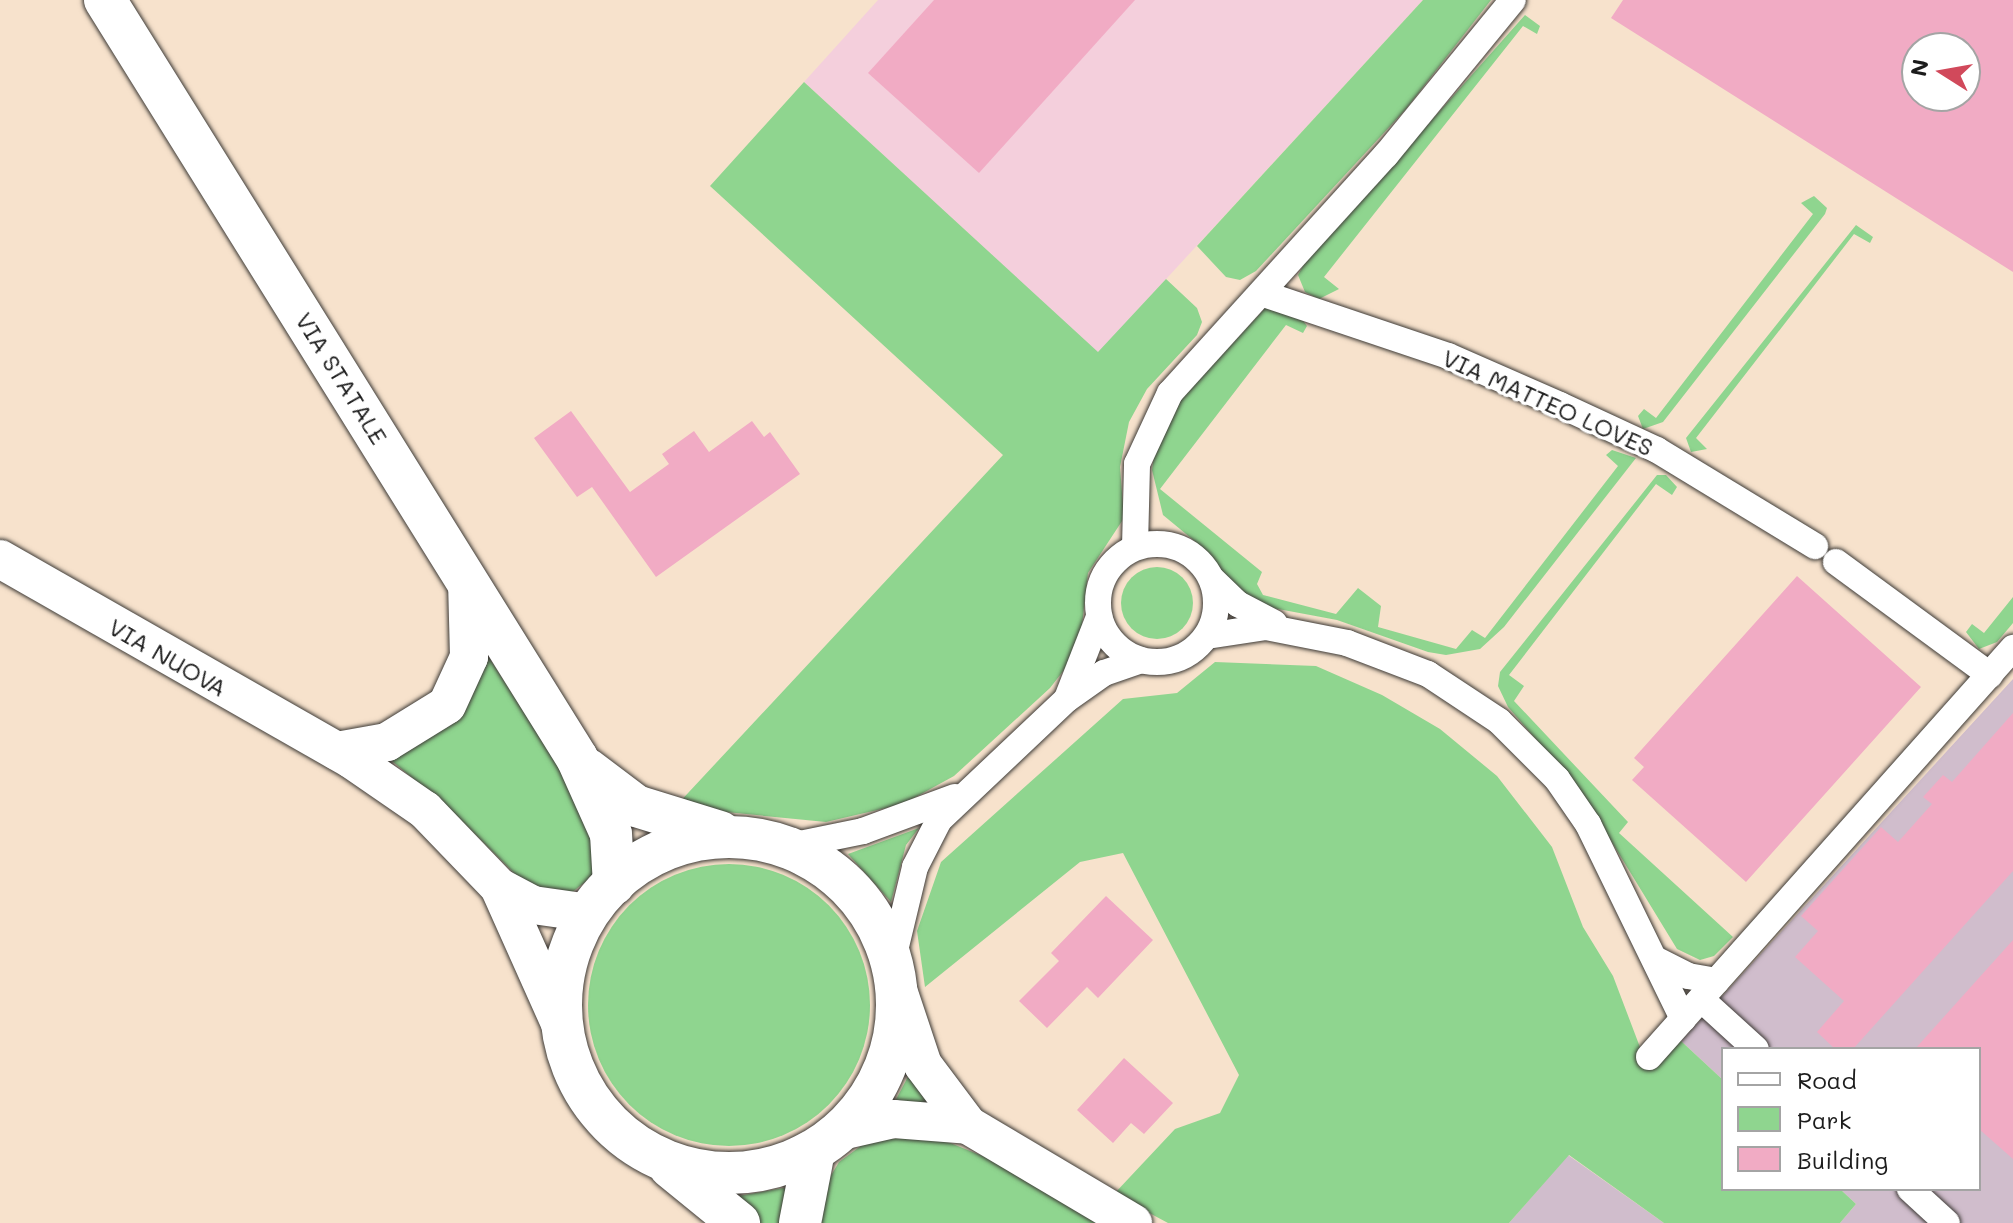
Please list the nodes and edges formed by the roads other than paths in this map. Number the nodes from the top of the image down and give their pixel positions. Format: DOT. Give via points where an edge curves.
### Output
graph roads {
  1 [pos="105,0"];
  2 [pos="1513,0"];
  3 [pos="1264,294"];
  4 [pos="1138,486"];
  5 [pos="1171,544"];
  6 [pos="1815,546"];
  7 [pos="1135,547"];
  8 [pos="0,559"];
  9 [pos="1836,562"];
  10 [pos="1212,579"];
  11 [pos="467,581"];
  12 [pos="1099,617"];
  13 [pos="1288,630"];
  14 [pos="1207,636"];
  15 [pos="2013,648"];
  16 [pos="1141,660"];
  17 [pos="1990,675"];
  18 [pos="1067,699"];
  19 [pos="337,751"];
  20 [pos="577,758"];
  21 [pos="959,796"];
  22 [pos="736,837"];
  23 [pos="785,847"];
  24 [pos="499,887"];
  25 [pos="601,898"];
  26 [pos="1657,960"];
  27 [pos="894,975"];
  28 [pos="1709,990"];
  29 [pos="1683,1019"];
  30 [pos="564,1032"];
  31 [pos="1754,1047"];
  32 [pos="1649,1057"];
  33 [pos="968,1125"];
  34 [pos="827,1141"];
  35 [pos="660,1159"];
  36 [pos="1912,1191"];
  37 [pos="739,1223"];
  38 [pos="800,1223"];
  39 [pos="1133,1223"];
  40 [pos="1947,1223"];
  1 -- 11 [label="main road, VIA STATALE"];
  2 -- 3 [label="street"];
  3 -- 4 [label="street" via="1170,393 1145,439"];
  3 -- 6 [label="street, VIA MATTEO LOVES" via="1448,356 1547,399 1657,450"];
  4 -- 5 [label="street"];
  4 -- 7 [label="street"];
  5 -- 7 [label="street"];
  5 -- 10 [label="street" via="1203,563"];
  7 -- 12 [label="street" via="1115,562 1101,583"];
  8 -- 19 [label="main road, VIA NUOVA"];
  9 -- 17 [label="street"];
  10 -- 13 [label="street" via="1238,604"];
  10 -- 14 [label="street" via="1217,599"];
  11 -- 19 [label="main road" via="469,657 447,705 387,742"];
  11 -- 20 [label="main road, VIA STATALE"];
  12 -- 16 [label="street" via="1114,644"];
  12 -- 18 [label="street"];
  13 -- 14 [label="street" via="1247,626"];
  13 -- 26 [label="street" via="1404,662 1499,721 1571,799"];
  14 -- 16 [label="street" via="1171,661"];
  15 -- 17 [label="street"];
  16 -- 18 [label="street" via="1104,673"];
  17 -- 28 [label="street"];
  18 -- 21 [label="street"];
  19 -- 24 [label="main road, VIA NUOVA" via="418,805"];
  20 -- 22 [label="main road, VIA STATALE" via="636,806"];
  20 -- 25 [label="main road, VIA STATALE" via="611,834"];
  21 -- 23 [label="street" via="863,831"];
  21 -- 27 [label="street" via="927,839 915,867"];
  22 -- 23 [label="main road"];
  22 -- 25 [label="main road" via="682,843 656,853"];
  23 -- 27 [label="main road" via="817,861 861,900"];
  24 -- 25 [label="main road, VIA NUOVA" via="533,905"];
  24 -- 30 [label="main road, VIA NUOVA"];
  25 -- 30 [label="main road" via="567,960"];
  26 -- 28 [label="street"];
  26 -- 29 [label="street"];
  27 -- 33 [label="main road" via="923,1065"];
  27 -- 34 [label="main road" via="896,1027 885,1068 859,1112"];
  28 -- 29 [label="street"];
  28 -- 31 [label="street"];
  29 -- 32 [label="street"];
  30 -- 35 [label="main road" via="590,1100 609,1124"];
  33 -- 34 [label="main road" via="894,1119"];
  33 -- 39 [label="main road"];
  34 -- 35 [label="main road" via="779,1167 730,1174"];
  34 -- 38 [label="main road"];
  35 -- 37 [label="main road"];
  36 -- 40 [label="street"];
}
